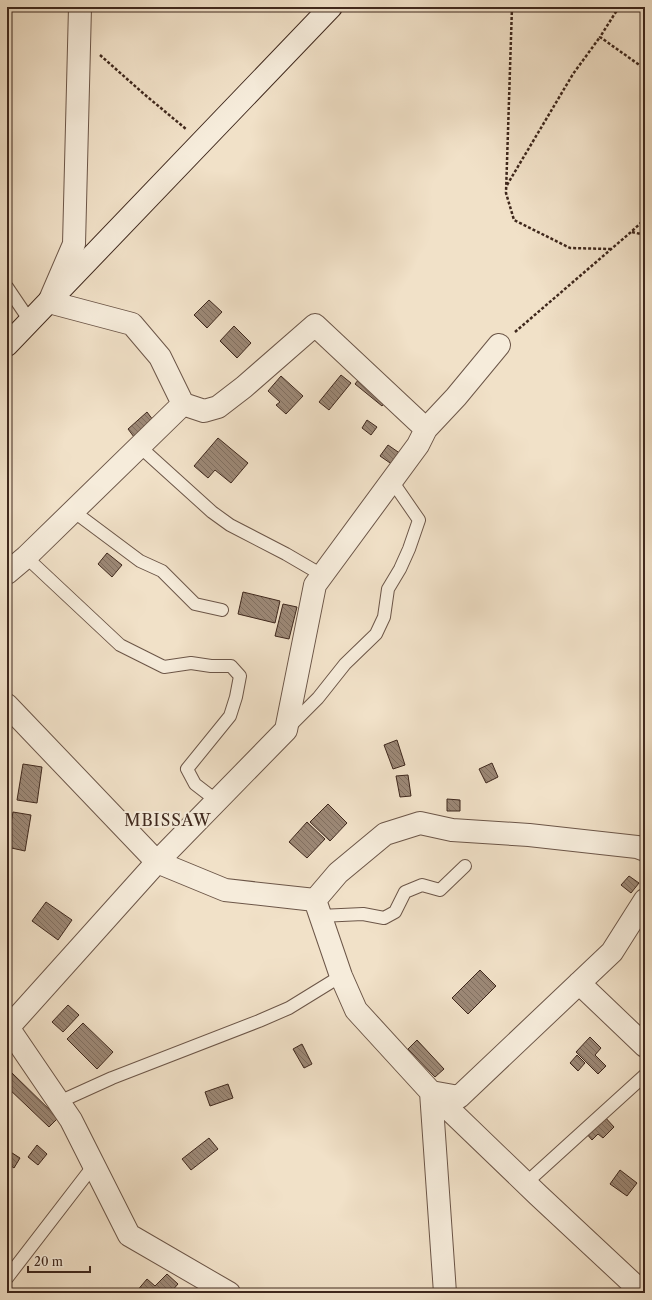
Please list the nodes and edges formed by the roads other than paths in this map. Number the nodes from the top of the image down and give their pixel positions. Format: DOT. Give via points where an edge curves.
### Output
graph roads {
  1 [pos="80,7"];
  2 [pos="331,7"];
  3 [pos="7,287"];
  4 [pos="49,302"];
  5 [pos="30,321"];
  6 [pos="7,345"];
  7 [pos="499,345"];
  8 [pos="183,404"];
  9 [pos="426,429"];
  10 [pos="139,446"];
  11 [pos="392,481"];
  12 [pos="73,511"];
  13 [pos="26,557"];
  14 [pos="7,573"];
  15 [pos="322,576"];
  16 [pos="222,610"];
  17 [pos="7,705"];
  18 [pos="286,730"];
  19 [pos="217,802"];
  20 [pos="645,850"];
  21 [pos="158,862"];
  22 [pos="465,866"];
  23 [pos="645,900"];
  24 [pos="318,908"];
  25 [pos="341,976"];
  26 [pos="579,983"];
  27 [pos="7,1028"];
  28 [pos="645,1046"];
  29 [pos="645,1075"];
  30 [pos="431,1092"];
  31 [pos="59,1102"];
  32 [pos="94,1165"];
  33 [pos="526,1183"];
  34 [pos="7,1278"];
  35 [pos="230,1293"];
  36 [pos="445,1293"];
  37 [pos="643,1293"];
  1 -- 4 [label="street" via="74,244"];
  2 -- 4 [label="street"];
  3 -- 5 [label="lane"];
  4 -- 5 [label="street"];
  4 -- 8 [label="street" via="132,324 160,357"];
  5 -- 6 [label="street"];
  7 -- 9 [label="street"];
  8 -- 9 [label="street" via="204,411 218,407 315,325"];
  8 -- 10 [label="street"];
  9 -- 11 [label="street" via="418,445"];
  10 -- 12 [label="street"];
  10 -- 15 [label="lane" via="230,525"];
  11 -- 15 [label="street"];
  11 -- 18 [label="lane" via="419,520 400,570 388,589 384,617 376,634 345,664 318,698"];
  12 -- 13 [label="street"];
  12 -- 16 [label="lane" via="140,561 162,571 195,604"];
  13 -- 14 [label="street"];
  13 -- 19 [label="lane" via="120,645 164,667 191,663 231,666 240,676 230,716 187,769 196,784"];
  15 -- 18 [label="street" via="315,585"];
  17 -- 21 [label="street"];
  18 -- 19 [label="street"];
  19 -- 21 [label="street"];
  20 -- 24 [label="street" via="637,847 452,830 420,823 385,834 338,873"];
  21 -- 24 [label="street" via="225,890"];
  21 -- 27 [label="street"];
  22 -- 24 [label="lane" via="440,890 422,885 405,892 395,912 384,918"];
  23 -- 26 [label="street" via="612,952"];
  24 -- 25 [label="street"];
  25 -- 30 [label="street" via="356,1010"];
  25 -- 31 [label="lane" via="289,1008 112,1078"];
  26 -- 28 [label="street"];
  26 -- 30 [label="street" via="459,1097"];
  27 -- 31 [label="street"];
  29 -- 33 [label="lane"];
  30 -- 33 [label="street"];
  30 -- 36 [label="street"];
  31 -- 32 [label="street"];
  32 -- 34 [label="lane"];
  32 -- 35 [label="street" via="129,1235"];
  33 -- 37 [label="street"];
}
